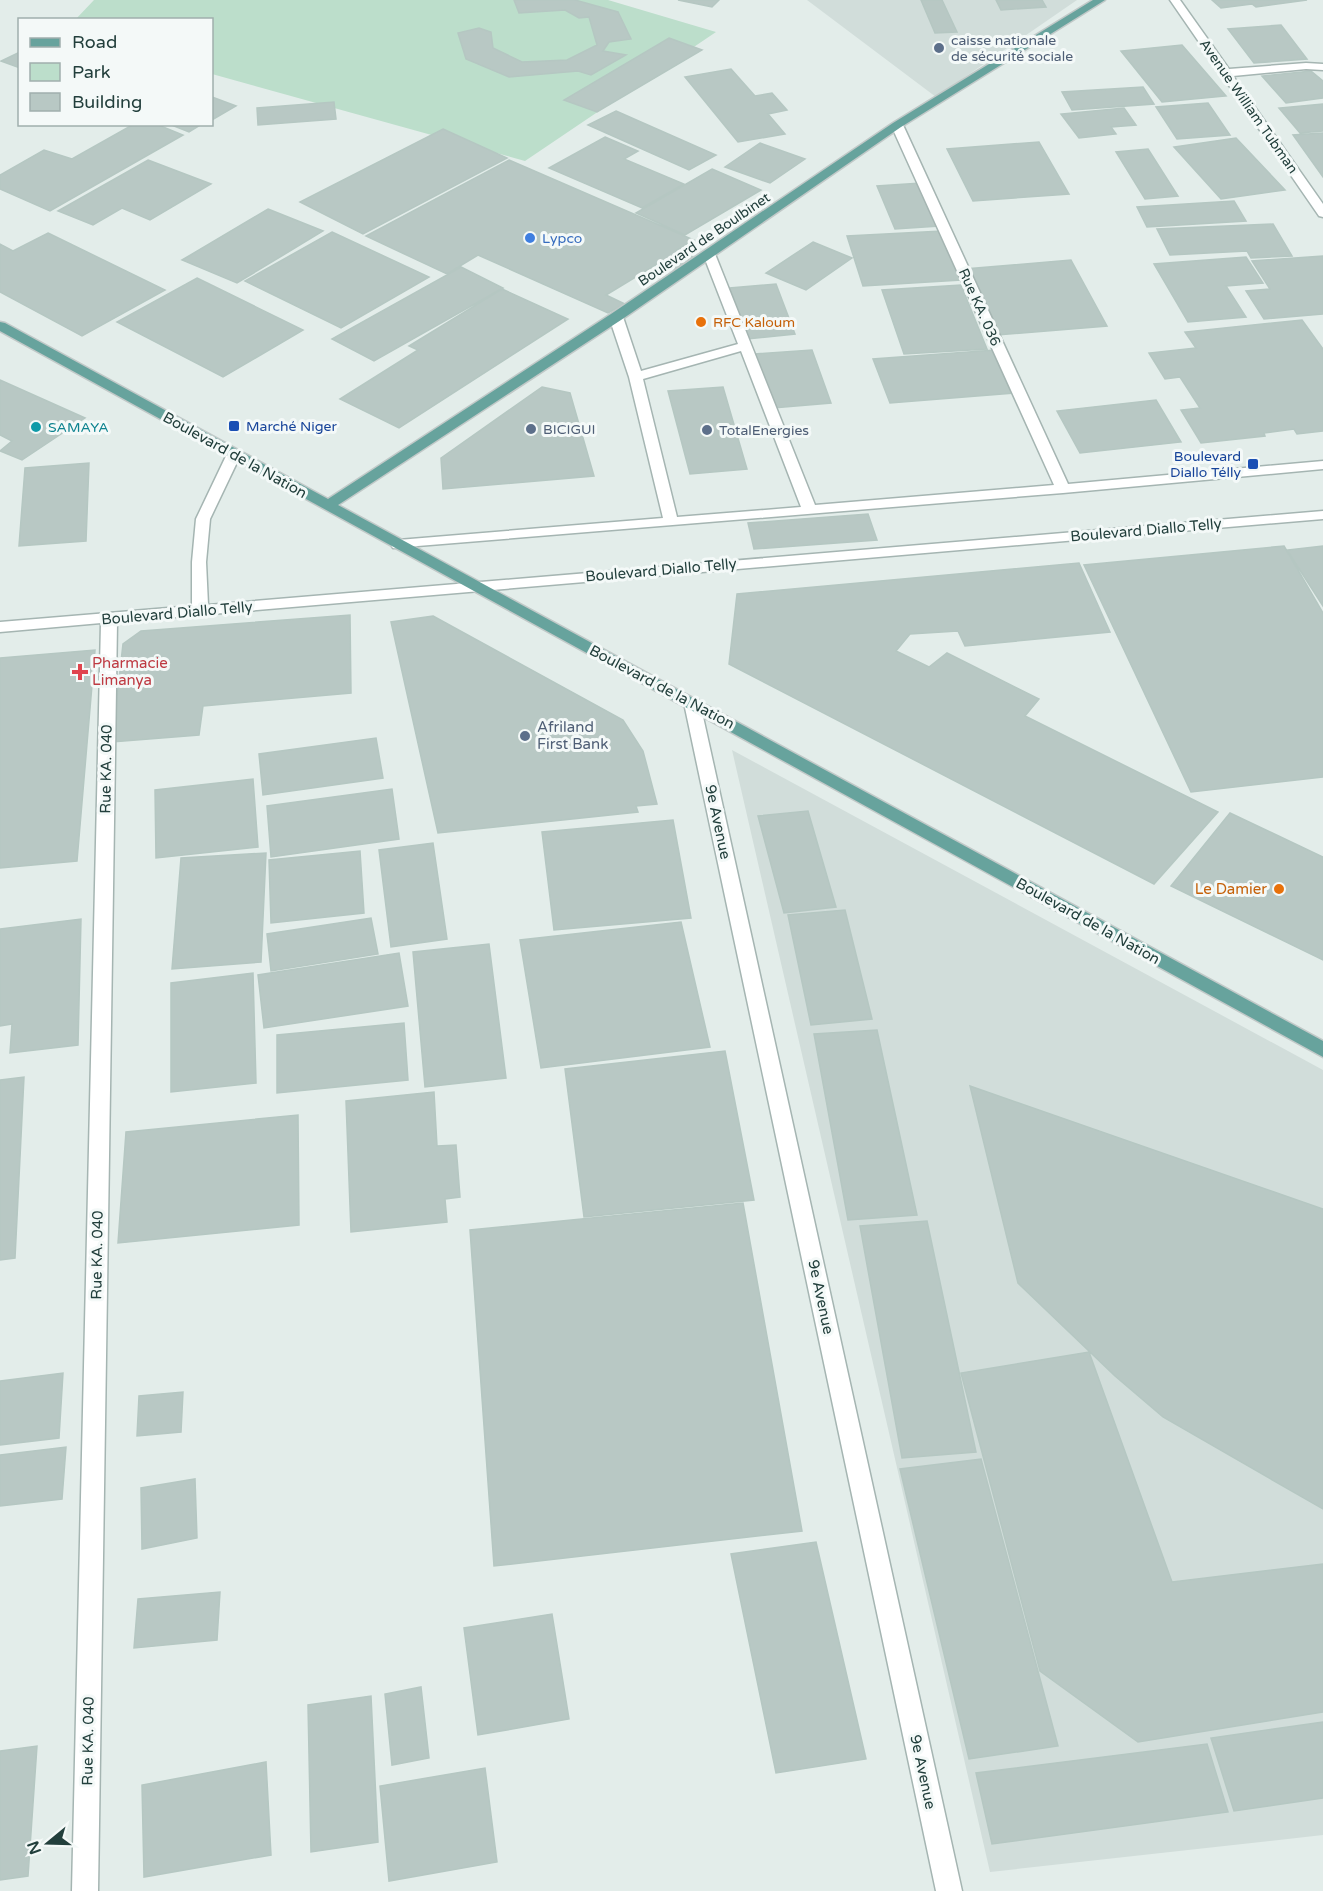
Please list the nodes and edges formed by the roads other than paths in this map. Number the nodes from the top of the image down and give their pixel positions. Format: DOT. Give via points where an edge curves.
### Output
graph roads {
  1 [pos="1100,0"];
  2 [pos="1175,0"];
  3 [pos="1323,67"];
  4 [pos="1226,73"];
  5 [pos="897,125"];
  6 [pos="1323,213"];
  7 [pos="709,254"];
  8 [pos="616,317"];
  9 [pos="0,326"];
  10 [pos="745,346"];
  11 [pos="636,377"];
  12 [pos="234,454"];
  13 [pos="1323,465"];
  14 [pos="1063,489"];
  15 [pos="327,506"];
  16 [pos="809,509"];
  17 [pos="1323,515"];
  18 [pos="671,521"];
  19 [pos="398,545"];
  20 [pos="473,586"];
  21 [pos="200,611"];
  22 [pos="109,619"];
  23 [pos="0,627"];
  24 [pos="692,703"];
  25 [pos="1323,1050"];
  26 [pos="85,1891"];
  27 [pos="949,1891"];
  1 -- 5 [label="main road, Boulevard de Boulbinet"];
  2 -- 4 [label="street, Avenue William Tubman"];
  3 -- 4 [label="street"];
  4 -- 6 [label="street, Avenue William Tubman"];
  5 -- 7 [label="main road, Boulevard de Boulbinet"];
  5 -- 14 [label="street, Rue KA. 036"];
  7 -- 8 [label="main road, Boulevard de Boulbinet"];
  7 -- 10 [label="street"];
  8 -- 11 [label="street"];
  8 -- 15 [label="main road, Boulevard de Boulbinet"];
  9 -- 12 [label="main road, Boulevard de la Nation"];
  10 -- 11 [label="street"];
  10 -- 16 [label="street"];
  11 -- 18 [label="street"];
  12 -- 15 [label="main road, Boulevard de la Nation"];
  12 -- 21 [label="street" via="203,519"];
  13 -- 14 [label="street"];
  14 -- 16 [label="street"];
  15 -- 19 [label="main road, Boulevard de la Nation"];
  16 -- 18 [label="street"];
  17 -- 20 [label="street, Boulevard Diallo Telly"];
  18 -- 19 [label="street"];
  19 -- 20 [label="main road, Boulevard de la Nation"];
  20 -- 21 [label="street, Boulevard Diallo Telly"];
  20 -- 24 [label="main road, Boulevard de la Nation"];
  21 -- 22 [label="street, Boulevard Diallo Telly"];
  22 -- 23 [label="street, Boulevard Diallo Telly"];
  22 -- 26 [label="street, Rue KA. 040"];
  24 -- 25 [label="main road, Boulevard de la Nation"];
  24 -- 27 [label="street, 9e Avenue"];
}
